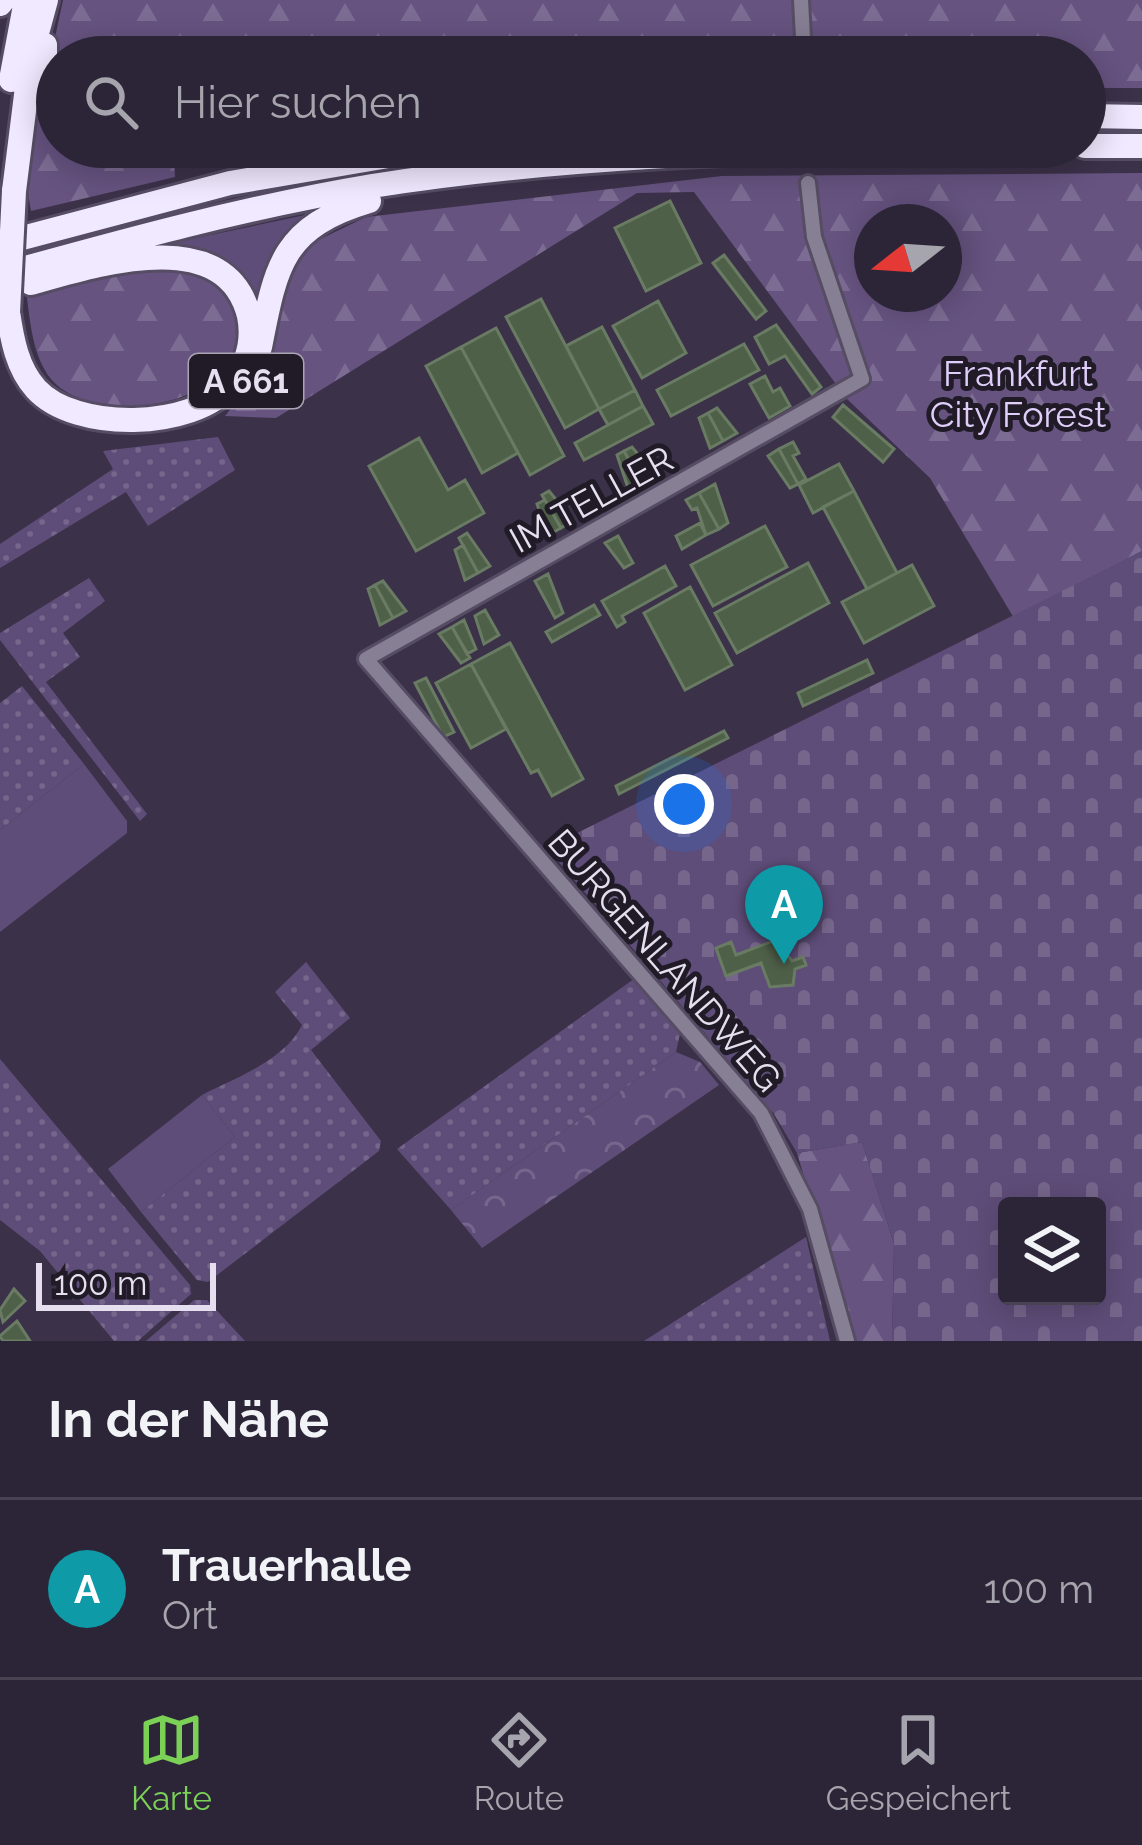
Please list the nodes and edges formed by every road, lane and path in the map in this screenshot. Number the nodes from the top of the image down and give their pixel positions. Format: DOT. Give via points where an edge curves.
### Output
graph roads {
  1 [pos="26,0"];
  2 [pos="48,0"];
  3 [pos="801,0"];
  4 [pos="37,36"];
  5 [pos="46,36"];
  6 [pos="803,36"];
  7 [pos="36,39"];
  8 [pos="1106,116"];
  9 [pos="1142,116"];
  10 [pos="1106,146"];
  11 [pos="1142,146"];
  12 [pos="318,168"];
  13 [pos="540,168"];
  14 [pos="447,177"];
  15 [pos="808,183"];
  16 [pos="9,191"];
  17 [pos="0,248"];
  18 [pos="0,275"];
  19 [pos="3,308"];
  20 [pos="366,659"];
  21 [pos="847,1341"];
  1 -- 16 [label="highway" via="12,70"];
  2 -- 4 [label="highway"];
  2 -- 5 [label="highway"];
  3 -- 6 [label="street"];
  7 -- 16 [label="highway"];
  8 -- 9 [label="highway"];
  10 -- 11 [label="highway"];
  12 -- 17 [label="highway" via="230,183"];
  13 -- 14 [label="highway, A 661"];
  14 -- 18 [label="highway, A 661" via="200,221"];
  14 -- 19 [label="highway, A 661" via="307,227 276,274 248,378 201,414 105,425 59,416 22,384 9,359"];
  15 -- 20 [label="street, IM TELLER" via="814,237 862,379"];
  16 -- 17 [label="highway"];
  16 -- 19 [label="highway, bridge"];
  19 -- 19 [label="highway" via="97,268 182,257 217,270 237,289 250,346 230,386 201,406 89,416 64,410 32,386"];
  20 -- 21 [label="street, BURGENLANDWEG" via="761,1113 810,1209"];
}
